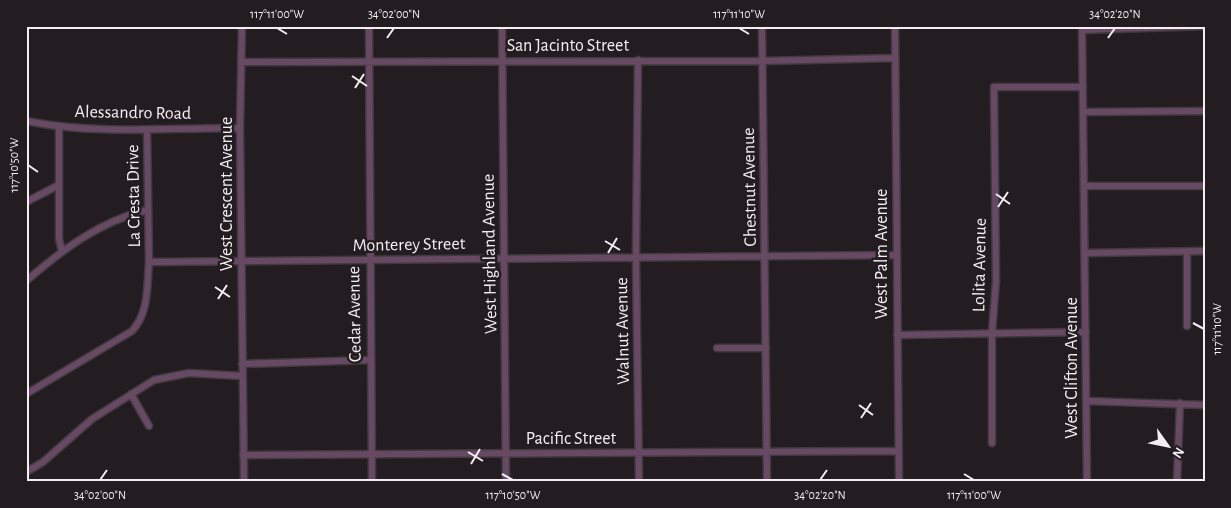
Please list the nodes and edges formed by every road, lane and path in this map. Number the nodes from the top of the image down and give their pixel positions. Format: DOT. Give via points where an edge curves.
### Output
graph roads {
  1 [pos="242,26"];
  2 [pos="369,26"];
  3 [pos="502,26"];
  4 [pos="762,26"];
  5 [pos="895,26"];
  6 [pos="1205,26"];
  7 [pos="1082,28"];
  8 [pos="895,58"];
  9 [pos="502,60"];
  10 [pos="638,60"];
  11 [pos="762,61"];
  12 [pos="240,62"];
  13 [pos="369,62"];
  14 [pos="1083,87"];
  15 [pos="1205,111"];
  16 [pos="1083,112"];
  17 [pos="26,121"];
  18 [pos="59,126"];
  19 [pos="240,128"];
  20 [pos="147,130"];
  21 [pos="57,186"];
  22 [pos="1084,186"];
  23 [pos="1205,186"];
  24 [pos="26,202"];
  25 [pos="147,210"];
  26 [pos="62,251"];
  27 [pos="1205,251"];
  28 [pos="1188,252"];
  29 [pos="1085,253"];
  30 [pos="765,255"];
  31 [pos="896,255"];
  32 [pos="636,256"];
  33 [pos="504,258"];
  34 [pos="241,260"];
  35 [pos="369,260"];
  36 [pos="149,262"];
  37 [pos="26,282"];
  38 [pos="1187,326"];
  39 [pos="1086,332"];
  40 [pos="992,333"];
  41 [pos="897,335"];
  42 [pos="717,348"];
  43 [pos="766,348"];
  44 [pos="370,360"];
  45 [pos="242,364"];
  46 [pos="242,376"];
  47 [pos="26,394"];
  48 [pos="132,394"];
  49 [pos="1086,401"];
  50 [pos="1180,403"];
  51 [pos="1205,405"];
  52 [pos="149,426"];
  53 [pos="992,443"];
  54 [pos="898,451"];
  55 [pos="767,452"];
  56 [pos="506,453"];
  57 [pos="638,453"];
  58 [pos="372,454"];
  59 [pos="243,455"];
  60 [pos="26,472"];
  61 [pos="244,482"];
  62 [pos="372,482"];
  63 [pos="506,482"];
  64 [pos="639,482"];
  65 [pos="767,482"];
  66 [pos="899,482"];
  67 [pos="1087,482"];
  68 [pos="1177,482"];
  1 -- 12 [label="street, West Crescent Avenue"];
  2 -- 13 [label="street, Cedar Avenue"];
  3 -- 9 [label="street, West Highland Avenue"];
  4 -- 11 [label="street, Chestnut Avenue"];
  5 -- 8 [label="street, West Palm Avenue"];
  6 -- 7 [label="street"];
  7 -- 14 [label="street"];
  8 -- 11 [label="street, San Jacinto Street"];
  8 -- 31 [label="street, West Palm Avenue"];
  9 -- 10 [label="street, San Jacinto Street"];
  9 -- 13 [label="street, San Jacinto Street"];
  9 -- 33 [label="street, West Highland Avenue"];
  10 -- 11 [label="street, San Jacinto Street"];
  10 -- 32 [label="street, Walnut Avenue"];
  11 -- 30 [label="street, Chestnut Avenue"];
  12 -- 13 [label="street, San Jacinto Street"];
  12 -- 19 [label="street, West Crescent Avenue"];
  13 -- 35 [label="street, Cedar Avenue"];
  14 -- 16 [label="street"];
  14 -- 40 [label="street, Lolita Avenue" via="994,87 996,281"];
  15 -- 16 [label="street"];
  16 -- 22 [label="street"];
  17 -- 18 [label="street, Alessandro Road"];
  18 -- 20 [label="street, Alessandro Road"];
  18 -- 21 [label="street"];
  19 -- 20 [label="street, Alessandro Road"];
  19 -- 34 [label="street, West Crescent Avenue"];
  20 -- 25 [label="street, La Cresta Drive"];
  21 -- 24 [label="street"];
  21 -- 26 [label="street"];
  22 -- 23 [label="street"];
  22 -- 29 [label="street, West Clifton Avenue"];
  25 -- 26 [label="street" via="104,225"];
  25 -- 36 [label="street, La Cresta Drive"];
  26 -- 37 [label="street"];
  27 -- 28 [label="street"];
  28 -- 29 [label="street"];
  28 -- 38 [label="street"];
  29 -- 39 [label="street, West Clifton Avenue"];
  30 -- 31 [label="street, Monterey Street"];
  30 -- 32 [label="street, Monterey Street"];
  30 -- 43 [label="street, Chestnut Avenue"];
  31 -- 41 [label="street, West Palm Avenue"];
  32 -- 33 [label="street, Monterey Street"];
  32 -- 57 [label="street, Walnut Avenue"];
  33 -- 35 [label="street, Monterey Street"];
  33 -- 56 [label="street, West Highland Avenue"];
  34 -- 35 [label="street, Monterey Street"];
  34 -- 36 [label="street, Monterey Street"];
  34 -- 45 [label="street, West Crescent Avenue"];
  35 -- 44 [label="street, Cedar Avenue"];
  36 -- 47 [label="street" via="145,308 141,321 132,331"];
  39 -- 40 [label="street"];
  39 -- 49 [label="street, West Clifton Avenue"];
  40 -- 41 [label="street"];
  40 -- 53 [label="street, Lolita Avenue"];
  41 -- 54 [label="street, West Palm Avenue"];
  42 -- 43 [label="street"];
  43 -- 55 [label="street, Chestnut Avenue"];
  44 -- 45 [label="street"];
  44 -- 58 [label="street, Cedar Avenue"];
  45 -- 46 [label="street, West Crescent Avenue"];
  46 -- 48 [label="street" via="189,373 167,376"];
  46 -- 59 [label="street, West Crescent Avenue"];
  48 -- 52 [label="street"];
  48 -- 60 [label="street" via="92,419 49,457"];
  49 -- 50 [label="street"];
  49 -- 67 [label="street, West Clifton Avenue"];
  50 -- 51 [label="street"];
  50 -- 68 [label="street"];
  54 -- 55 [label="street, Pacific Street"];
  54 -- 66 [label="street, West Palm Avenue"];
  55 -- 57 [label="street, Pacific Street"];
  55 -- 65 [label="street, Chestnut Avenue"];
  56 -- 57 [label="street, Pacific Street"];
  56 -- 58 [label="street, Pacific Street"];
  56 -- 63 [label="street, West Highland Avenue"];
  57 -- 64 [label="street, Walnut Avenue"];
  58 -- 59 [label="street, Pacific Street"];
  58 -- 62 [label="street, Cedar Avenue"];
  59 -- 61 [label="street, West Crescent Avenue"];
}
